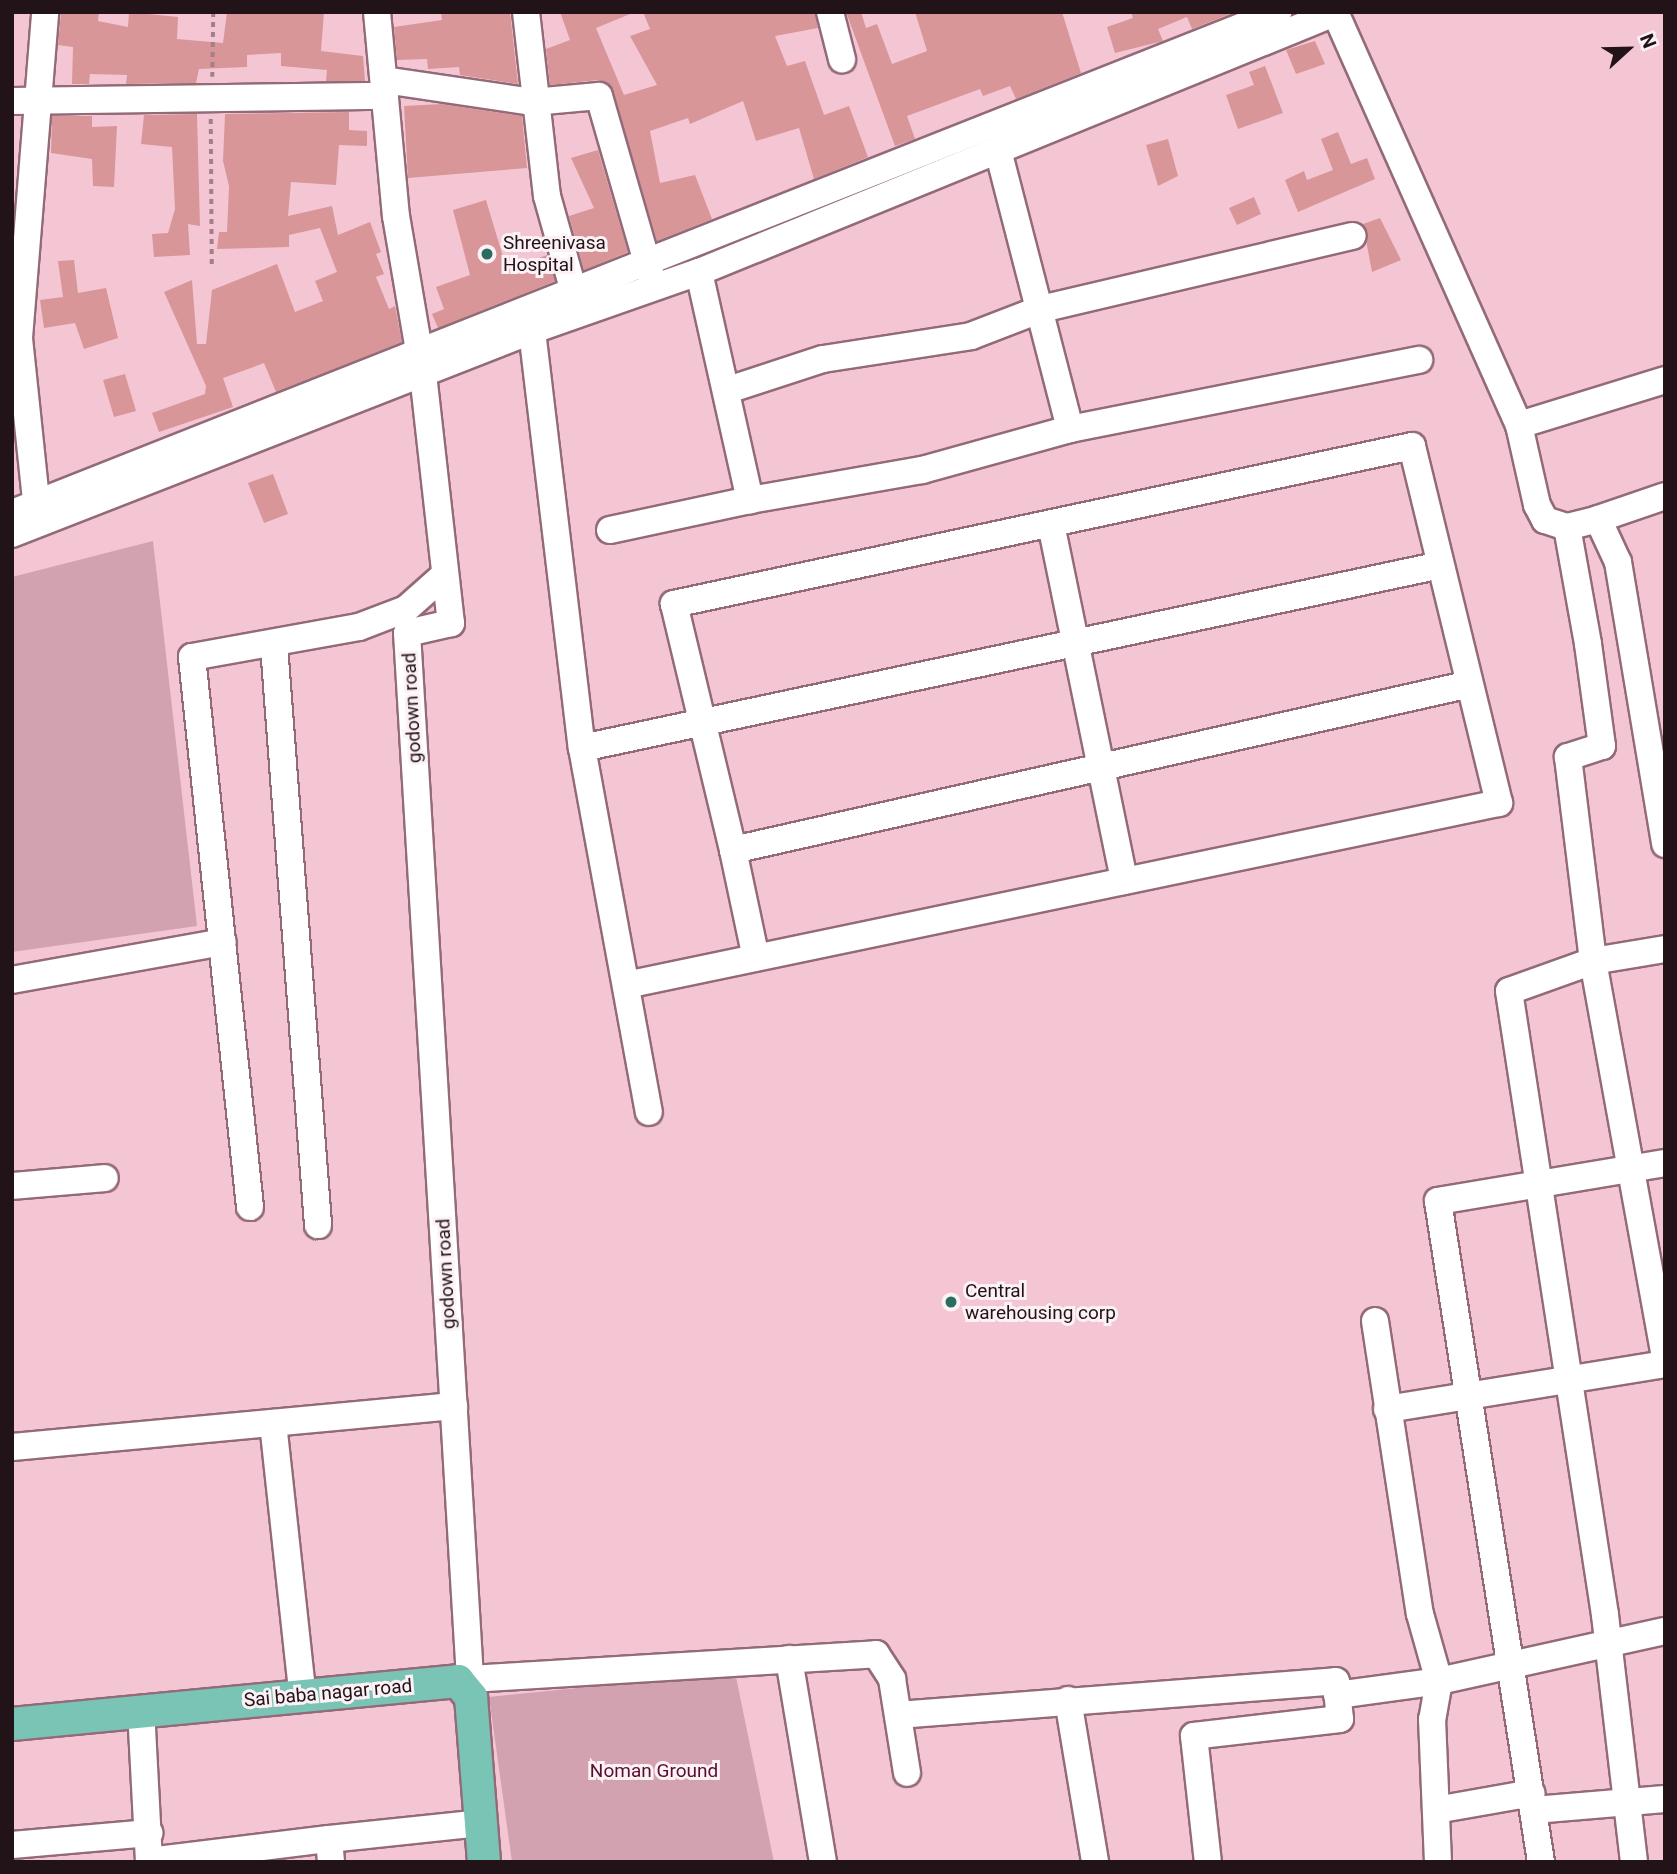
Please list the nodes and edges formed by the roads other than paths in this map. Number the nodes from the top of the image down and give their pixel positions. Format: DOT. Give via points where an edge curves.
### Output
graph roads {
  1 [pos="45,12"];
  2 [pos="377,12"];
  3 [pos="526,12"];
  4 [pos="830,12"];
  5 [pos="1278,12"];
  6 [pos="1336,12"];
  7 [pos="842,59"];
  8 [pos="384,88"];
  9 [pos="25,101"];
  10 [pos="535,101"];
  11 [pos="999,154"];
  12 [pos="1353,236"];
  13 [pos="699,272"];
  14 [pos="651,276"];
  15 [pos="574,292"];
  16 [pos="1041,309"];
  17 [pos="531,320"];
  18 [pos="1419,360"];
  19 [pos="422,363"];
  20 [pos="1665,380"];
  21 [pos="728,390"];
  22 [pos="1519,425"];
  23 [pos="1070,429"];
  24 [pos="1665,496"];
  25 [pos="750,500"];
  26 [pos="29,513"];
  27 [pos="1598,519"];
  28 [pos="1051,524"];
  29 [pos="1567,527"];
  30 [pos="610,530"];
  31 [pos="12,534"];
  32 [pos="1441,565"];
  33 [pos="441,578"];
  34 [pos="1075,643"];
  35 [pos="274,646"];
  36 [pos="1470,684"];
  37 [pos="702,722"];
  38 [pos="1644,727"];
  39 [pos="1602,746"];
  40 [pos="582,748"];
  41 [pos="1101,767"];
  42 [pos="1665,844"];
  43 [pos="733,850"];
  44 [pos="1124,881"];
  45 [pos="223,942"];
  46 [pos="1665,949"];
  47 [pos="756,958"];
  48 [pos="1593,961"];
  49 [pos="12,980"];
  50 [pos="626,985"];
  51 [pos="649,1112"];
  52 [pos="1665,1163"];
  53 [pos="1629,1170"];
  54 [pos="105,1178"];
  55 [pos="1539,1184"];
  56 [pos="12,1185"];
  57 [pos="250,1206"];
  58 [pos="318,1225"];
  59 [pos="1375,1321"];
  60 [pos="1665,1358"];
  61 [pos="1665,1364"];
  62 [pos="1567,1382"];
  63 [pos="1465,1397"];
  64 [pos="453,1406"];
  65 [pos="1387,1409"];
  66 [pos="273,1423"];
  67 [pos="12,1447"];
  68 [pos="1665,1632"];
  69 [pos="1608,1645"];
  70 [pos="789,1659"];
  71 [pos="1511,1663"];
  72 [pos="1439,1681"];
  73 [pos="469,1683"];
  74 [pos="1337,1695"];
  75 [pos="303,1697"];
  76 [pos="1068,1700"];
  77 [pos="141,1709"];
  78 [pos="898,1714"];
  79 [pos="12,1724"];
  80 [pos="907,1773"];
  81 [pos="1665,1799"];
  82 [pos="1533,1801"];
  83 [pos="1630,1802"];
  84 [pos="1436,1810"];
  85 [pos="480,1823"];
  86 [pos="149,1833"];
  87 [pos="12,1845"];
  88 [pos="330,1850"];
  89 [pos="149,1861"];
  90 [pos="484,1862"];
  91 [pos="823,1862"];
  92 [pos="1095,1862"];
  93 [pos="1208,1862"];
  94 [pos="1438,1862"];
  95 [pos="1542,1862"];
  96 [pos="1634,1862"];
  1 -- 9 [label="street"];
  2 -- 8 [label="street, godown road"];
  3 -- 10 [label="street"];
  4 -- 7 [label="street"];
  5 -- 14 [label="street"];
  6 -- 11 [label="street"];
  6 -- 22 [label="street"];
  8 -- 9 [label="street" via="212,99"];
  8 -- 10 [label="street"];
  8 -- 19 [label="street, godown road" via="396,216"];
  9 -- 26 [label="street" via="19,338"];
  10 -- 14 [label="street" via="599,96"];
  10 -- 15 [label="street" via="547,197"];
  11 -- 13 [label="street"];
  11 -- 16 [label="street"];
  12 -- 16 [label="street"];
  13 -- 14 [label="street"];
  13 -- 21 [label="street"];
  14 -- 15 [label="street"];
  14 -- 17 [label="street"];
  15 -- 17 [label="street"];
  16 -- 21 [label="street" via="971,336 823,359"];
  16 -- 23 [label="street"];
  17 -- 19 [label="street"];
  17 -- 40 [label="street"];
  18 -- 23 [label="street"];
  19 -- 26 [label="street"];
  19 -- 33 [label="street, godown road"];
  20 -- 22 [label="street"];
  21 -- 25 [label="street"];
  22 -- 29 [label="street" via="1537,505 1545,520"];
  23 -- 25 [label="street" via="922,470"];
  24 -- 27 [label="street"];
  25 -- 30 [label="street"];
  26 -- 31 [label="street"];
  27 -- 29 [label="street"];
  27 -- 38 [label="street" via="1618,562"];
  28 -- 32 [label="street" via="1412,446"];
  28 -- 34 [label="street"];
  28 -- 37 [label="street" via="674,604"];
  29 -- 39 [label="street"];
  32 -- 34 [label="street"];
  32 -- 36 [label="street"];
  33 -- 35 [label="street" via="406,609"];
  33 -- 64 [label="street, godown road" via="451,623 407,634"];
  34 -- 37 [label="street"];
  34 -- 41 [label="street"];
  35 -- 45 [label="street" via="192,657"];
  35 -- 58 [label="street"];
  36 -- 41 [label="street"];
  36 -- 44 [label="street" via="1499,803"];
  37 -- 40 [label="street"];
  37 -- 43 [label="street"];
  38 -- 39 [label="street"];
  38 -- 42 [label="street"];
  39 -- 48 [label="street" via="1568,757"];
  40 -- 50 [label="street"];
  41 -- 43 [label="street"];
  41 -- 44 [label="street"];
  43 -- 47 [label="street"];
  44 -- 47 [label="street"];
  45 -- 49 [label="street"];
  45 -- 57 [label="street"];
  46 -- 48 [label="street"];
  47 -- 50 [label="street"];
  48 -- 53 [label="street"];
  48 -- 55 [label="street" via="1508,991"];
  50 -- 51 [label="street"];
  52 -- 53 [label="street"];
  53 -- 55 [label="street"];
  53 -- 60 [label="street"];
  54 -- 56 [label="street"];
  55 -- 62 [label="street"];
  55 -- 63 [label="street" via="1438,1201"];
  59 -- 65 [label="street"];
  61 -- 62 [label="street"];
  62 -- 63 [label="street"];
  62 -- 69 [label="street"];
  63 -- 65 [label="street"];
  63 -- 71 [label="street"];
  64 -- 66 [label="street"];
  64 -- 73 [label="street, godown road"];
  65 -- 72 [label="street" via="1420,1614"];
  66 -- 67 [label="street"];
  66 -- 75 [label="street"];
  68 -- 69 [label="street"];
  69 -- 71 [label="street"];
  69 -- 83 [label="street"];
  70 -- 73 [label="street"];
  70 -- 78 [label="street" via="876,1654 892,1679"];
  70 -- 91 [label="street"];
  71 -- 72 [label="street"];
  71 -- 82 [label="street"];
  72 -- 74 [label="street"];
  72 -- 84 [label="street" via="1432,1718"];
  73 -- 75 [label="main road, Sai baba nagar road"];
  73 -- 85 [label="main road"];
  74 -- 76 [label="street" via="1336,1681 1272,1681"];
  74 -- 93 [label="street" via="1340,1719 1194,1736"];
  75 -- 77 [label="main road, Sai baba nagar road"];
  76 -- 78 [label="street"];
  76 -- 92 [label="street"];
  77 -- 79 [label="main road, Sai baba nagar road"];
  77 -- 86 [label="street"];
  78 -- 80 [label="street"];
  81 -- 83 [label="street"];
  82 -- 83 [label="street"];
  82 -- 84 [label="street"];
  82 -- 95 [label="street"];
  83 -- 96 [label="street"];
  84 -- 94 [label="street"];
  85 -- 88 [label="street"];
  85 -- 90 [label="main road"];
  86 -- 87 [label="street"];
  86 -- 89 [label="street"];
  88 -- 89 [label="street"];
}
